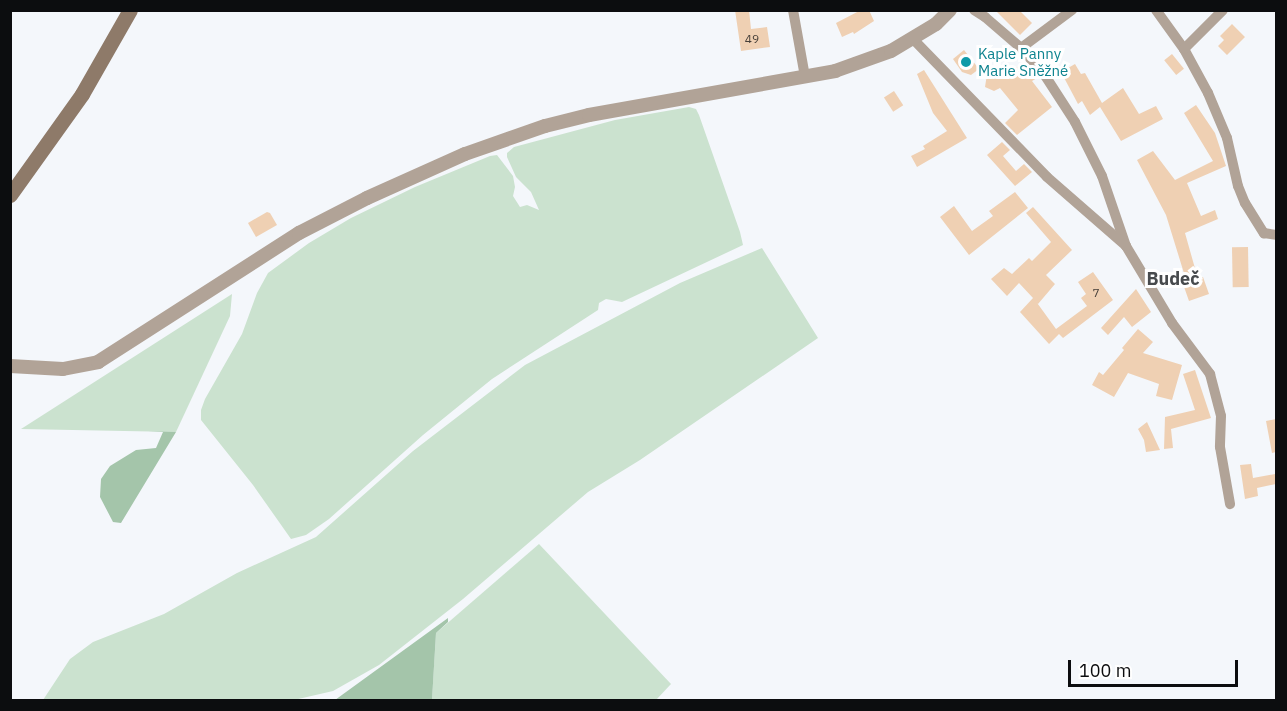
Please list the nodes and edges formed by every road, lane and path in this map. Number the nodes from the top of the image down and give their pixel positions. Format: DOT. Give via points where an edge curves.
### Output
graph roads {
  1 [pos="130,10"];
  2 [pos="793,10"];
  3 [pos="950,10"];
  4 [pos="974,10"];
  5 [pos="1072,10"];
  6 [pos="1156,10"];
  7 [pos="1222,10"];
  8 [pos="913,39"];
  9 [pos="1022,48"];
  10 [pos="1184,49"];
  11 [pos="805,77"];
  12 [pos="10,195"];
  13 [pos="1276,235"];
  14 [pos="1126,246"];
  15 [pos="10,366"];
  16 [pos="1230,504"];
  1 -- 12 [label="main road" via="82,93"];
  2 -- 11 [label="street"];
  3 -- 8 [label="street"];
  4 -- 9 [label="street"];
  5 -- 9 [label="street"];
  6 -- 10 [label="street"];
  7 -- 10 [label="street"];
  8 -- 11 [label="street" via="865,61"];
  8 -- 14 [label="street" via="1047,177"];
  9 -- 14 [label="street" via="1075,122 1102,176"];
  10 -- 13 [label="street" via="1227,138 1245,203 1264,233"];
  11 -- 15 [label="street" via="589,115 492,144 326,218 98,362 45,370"];
  14 -- 16 [label="street" via="1172,323 1210,374 1221,416 1220,447"];
}
